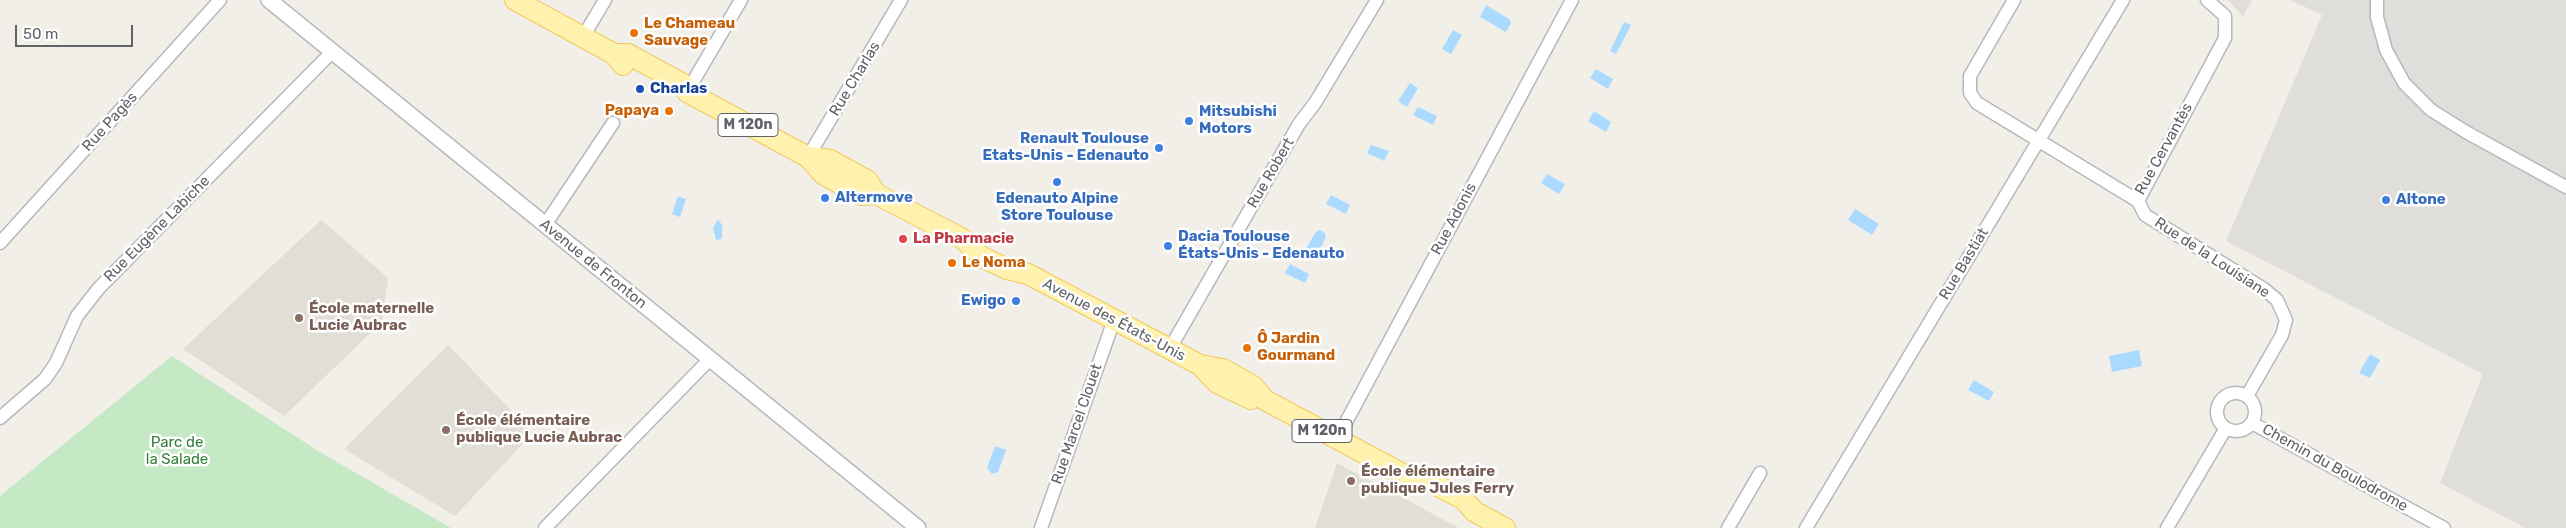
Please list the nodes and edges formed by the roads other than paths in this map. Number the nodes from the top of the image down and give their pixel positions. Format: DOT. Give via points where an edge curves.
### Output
graph roads {
  1 [pos="220,0"];
  2 [pos="269,0"];
  3 [pos="515,0"];
  4 [pos="605,0"];
  5 [pos="741,0"];
  6 [pos="901,0"];
  7 [pos="1377,0"];
  8 [pos="1572,0"];
  9 [pos="2014,0"];
  10 [pos="2123,0"];
  11 [pos="2207,0"];
  12 [pos="2377,0"];
  13 [pos="583,37"];
  14 [pos="332,52"];
  15 [pos="688,92"];
  16 [pos="613,123"];
  17 [pos="2038,140"];
  18 [pos="808,157"];
  19 [pos="2566,187"];
  20 [pos="2138,201"];
  21 [pos="545,225"];
  22 [pos="0,243"];
  23 [pos="1114,320"];
  24 [pos="1169,350"];
  25 [pos="710,359"];
  26 [pos="2246,396"];
  27 [pos="0,418"];
  28 [pos="2252,422"];
  29 [pos="2226,428"];
  30 [pos="1337,439"];
  31 [pos="1760,473"];
  32 [pos="1496,526"];
  33 [pos="545,528"];
  34 [pos="918,528"];
  35 [pos="1041,528"];
  36 [pos="1728,528"];
  37 [pos="1806,528"];
  38 [pos="2167,528"];
  39 [pos="2444,528"];
  1 -- 22 [label="street, Rue Pagès"];
  2 -- 14 [label="street, Avenue de Fronton"];
  3 -- 13 [label="main road, Avenue des États-Unis / M 120n"];
  4 -- 13 [label="street"];
  5 -- 15 [label="street"];
  6 -- 18 [label="street, Rue Charlas"];
  7 -- 24 [label="street, Rue Robert" via="1316,103 1299,124"];
  8 -- 30 [label="street, Rue Adonis"];
  9 -- 17 [label="street, Rue Cervantès" via="1970,76 1970,93 1977,103"];
  10 -- 17 [label="street, Rue Bastiat"];
  11 -- 20 [label="street, Rue Cervantès" via="2225,16 2225,38"];
  12 -- 19 [label="street" via="2377,17 2386,50 2404,83 2438,114"];
  13 -- 15 [label="main road, Avenue des États-Unis / M 120n" via="614,54 622,64 678,94"];
  14 -- 21 [label="street, Avenue de Fronton"];
  14 -- 27 [label="street, Rue Eugène Labiche" via="99,288 77,316 45,380"];
  15 -- 18 [label="main road, Avenue des États-Unis / M 120n"];
  16 -- 21 [label="street"];
  17 -- 20 [label="street, Rue Cervantès"];
  17 -- 37 [label="street, Rue Bastiat"];
  18 -- 23 [label="main road, Avenue des États-Unis / M 120n" via="823,174 861,195 876,194 962,239 982,256 1007,269 1028,274"];
  20 -- 26 [label="street, Rue de la Louisiane" via="2145,215 2277,300 2286,320 2282,335"];
  21 -- 25 [label="street, Avenue de Fronton"];
  23 -- 24 [label="main road, Avenue des États-Unis / M 120n"];
  23 -- 35 [label="street, Rue Marcel Clouet"];
  24 -- 30 [label="main road, Avenue des États-Unis / M 120n" via="1200,365 1218,383 1251,399 1265,400"];
  25 -- 33 [label="street"];
  25 -- 34 [label="street, Avenue de Fronton"];
  26 -- 28 [label="street" via="2254,405"];
  26 -- 29 [label="street" via="2236,393 2221,401 2218,419"];
  28 -- 29 [label="street" via="2238,431"];
  28 -- 39 [label="street, Chemin du Boulodrome"];
  29 -- 38 [label="street"];
  30 -- 32 [label="main road, Avenue des États-Unis / M 120n" via="1412,479 1424,492 1457,510 1475,512"];
  31 -- 36 [label="street"];
}
